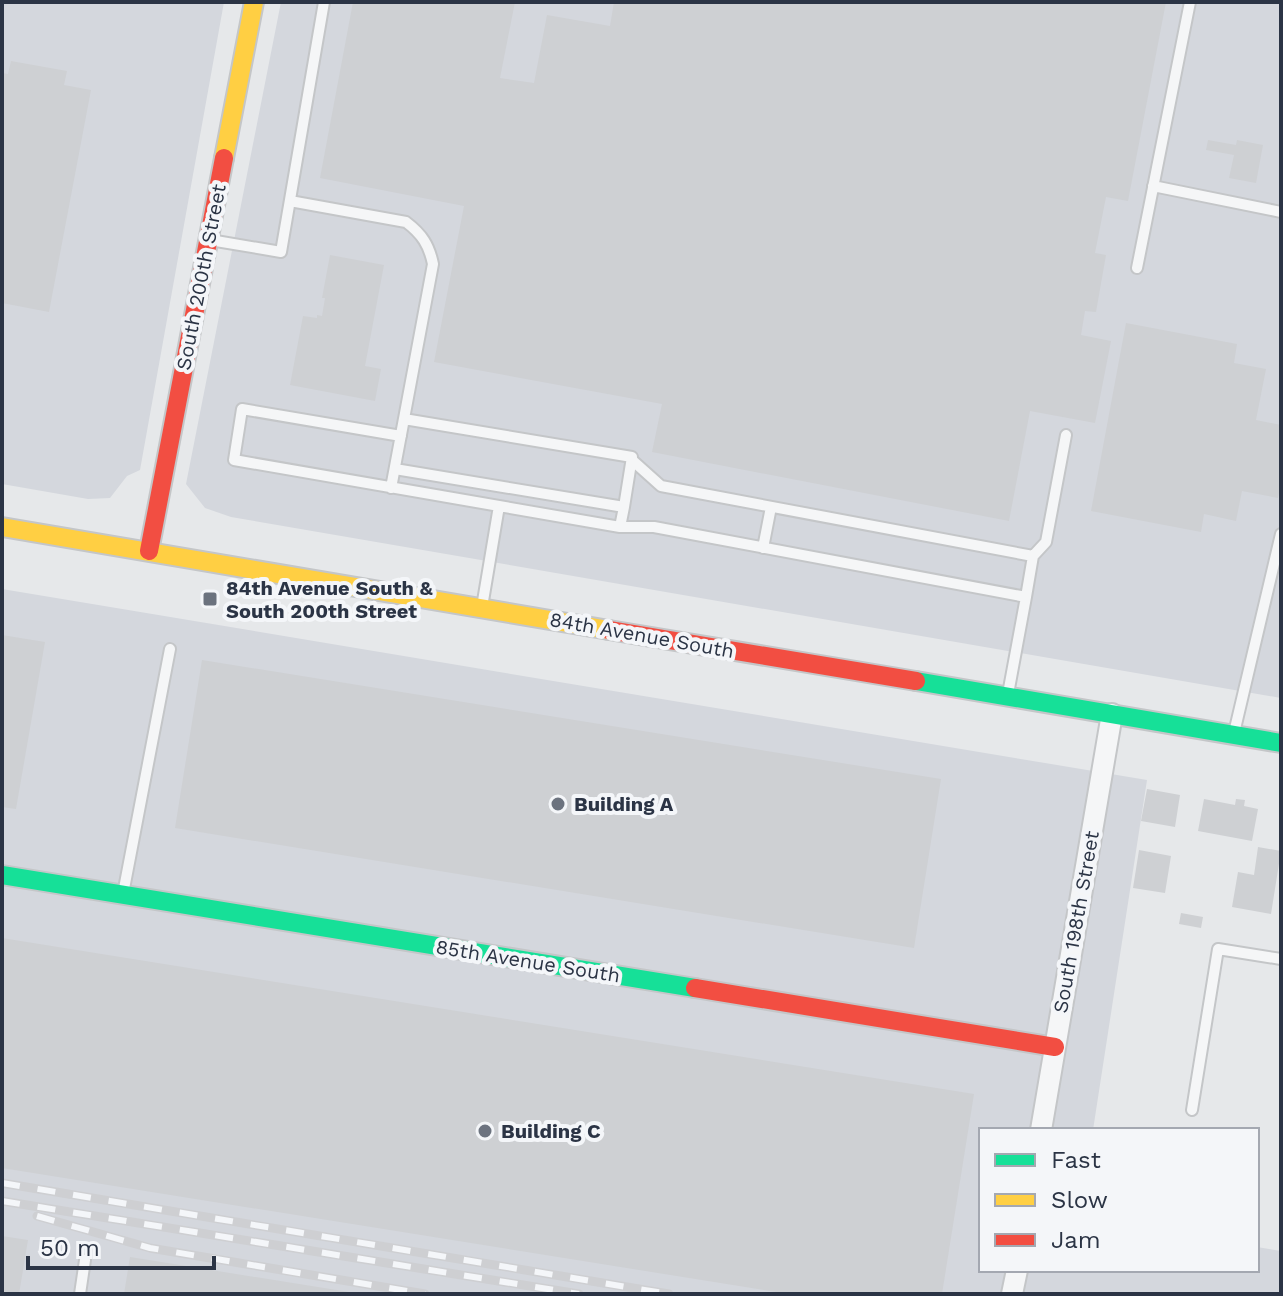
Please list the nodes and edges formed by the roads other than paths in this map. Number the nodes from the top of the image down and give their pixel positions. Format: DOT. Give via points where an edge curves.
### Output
graph roads {
  1 [pos="254,2"];
  2 [pos="324,2"];
  3 [pos="1190,2"];
  4 [pos="1153,186"];
  5 [pos="290,201"];
  6 [pos="1281,212"];
  7 [pos="209,239"];
  8 [pos="1137,268"];
  9 [pos="404,419"];
  10 [pos="1066,435"];
  11 [pos="401,436"];
  12 [pos="632,460"];
  13 [pos="395,469"];
  14 [pos="391,488"];
  15 [pos="499,506"];
  16 [pos="624,507"];
  17 [pos="771,507"];
  18 [pos="2,527"];
  19 [pos="620,527"];
  20 [pos="1281,534"];
  21 [pos="763,548"];
  22 [pos="149,551"];
  23 [pos="1033,556"];
  24 [pos="1026,597"];
  25 [pos="481,608"];
  26 [pos="170,649"];
  27 [pos="1008,697"];
  28 [pos="1112,714"];
  29 [pos="1233,735"];
  30 [pos="1281,743"];
  31 [pos="2,875"];
  32 [pos="123,895"];
  33 [pos="1281,959"];
  34 [pos="1055,1047"];
  35 [pos="1192,1110"];
  36 [pos="1041,1128"];
  37 [pos="85,1260"];
  38 [pos="1017,1272"];
  39 [pos="80,1294"];
  40 [pos="1012,1294"];
  1 -- 7 [label="street, South 200th Street"];
  2 -- 5 [label="lane"];
  3 -- 4 [label="lane"];
  4 -- 6 [label="lane"];
  4 -- 8 [label="lane"];
  5 -- 7 [label="lane" via="281,252"];
  5 -- 9 [label="lane" via="406,222 429,247 433,264"];
  7 -- 22 [label="street, South 200th Street"];
  9 -- 11 [label="lane"];
  9 -- 12 [label="lane"];
  10 -- 23 [label="lane" via="1046,542"];
  11 -- 13 [label="lane"];
  11 -- 14 [label="lane" via="242,409 234,460"];
  12 -- 16 [label="lane"];
  12 -- 17 [label="lane" via="661,486"];
  13 -- 14 [label="lane"];
  13 -- 16 [label="lane"];
  14 -- 15 [label="lane"];
  15 -- 19 [label="lane"];
  15 -- 25 [label="lane"];
  16 -- 19 [label="lane"];
  17 -- 21 [label="lane"];
  17 -- 23 [label="lane"];
  18 -- 22 [label="street, 84th Avenue South"];
  19 -- 21 [label="lane" via="654,527"];
  20 -- 29 [label="lane"];
  21 -- 24 [label="lane"];
  22 -- 25 [label="street, 84th Avenue South"];
  23 -- 24 [label="lane"];
  24 -- 27 [label="lane"];
  25 -- 27 [label="street, 84th Avenue South"];
  26 -- 32 [label="lane"];
  27 -- 28 [label="street, 84th Avenue South"];
  28 -- 29 [label="street, 84th Avenue South"];
  28 -- 34 [label="street, South 198th Street"];
  29 -- 30 [label="street, 84th Avenue South"];
  31 -- 32 [label="street, 85th Avenue South"];
  32 -- 34 [label="street, 85th Avenue South"];
  33 -- 35 [label="lane" via="1218,949"];
  34 -- 36 [label="street, South 198th Street"];
  37 -- 39 [label="lane"];
  38 -- 40 [label="street"];
}
